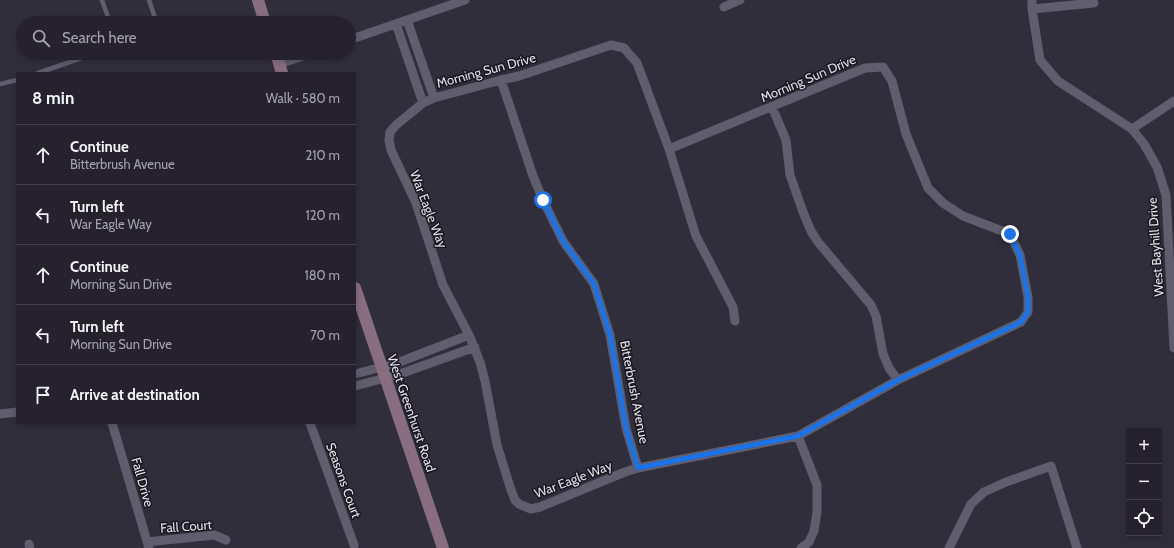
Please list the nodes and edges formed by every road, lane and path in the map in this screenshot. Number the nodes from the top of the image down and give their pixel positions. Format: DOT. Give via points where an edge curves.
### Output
graph roads {
  1 [pos="102,0"];
  2 [pos="148,0"];
  3 [pos="258,0"];
  4 [pos="465,0"];
  5 [pos="740,0"];
  6 [pos="1094,3"];
  7 [pos="1032,4"];
  8 [pos="724,7"];
  9 [pos="108,16"];
  10 [pos="154,16"];
  11 [pos="263,16"];
  12 [pos="407,20"];
  13 [pos="396,24"];
  14 [pos="356,38"];
  15 [pos="76,60"];
  16 [pos="289,60"];
  17 [pos="279,63"];
  18 [pos="41,72"];
  19 [pos="16,80"];
  20 [pos="501,80"];
  21 [pos="0,84"];
  22 [pos="434,98"];
  23 [pos="1174,101"];
  24 [pos="423,103"];
  25 [pos="772,107"];
  26 [pos="1132,129"];
  27 [pos="669,149"];
  28 [pos="356,291"];
  29 [pos="735,321"];
  30 [pos="469,335"];
  31 [pos="474,347"];
  32 [pos="1174,348"];
  33 [pos="384,372"];
  34 [pos="356,374"];
  35 [pos="898,380"];
  36 [pos="356,386"];
  37 [pos="16,412"];
  38 [pos="0,414"];
  39 [pos="112,424"];
  40 [pos="310,424"];
  41 [pos="798,436"];
  42 [pos="638,468"];
  43 [pos="226,540"];
  44 [pos="148,545"];
  45 [pos="354,545"];
  46 [pos="443,548"];
  47 [pos="801,548"];
  48 [pos="949,548"];
  49 [pos="1076,548"];
  1 -- 9 [label="lane"];
  2 -- 10 [label="lane"];
  3 -- 11 [label="main road"];
  4 -- 12 [label="street"];
  5 -- 8 [label="street"];
  6 -- 7 [label="street, West Bayhill Drive"];
  7 -- 26 [label="street, West Bayhill Drive" via="1040,60 1058,81"];
  12 -- 13 [label="street"];
  12 -- 22 [label="street"];
  13 -- 14 [label="street"];
  13 -- 24 [label="street"];
  15 -- 18 [label="lane"];
  16 -- 17 [label="street"];
  19 -- 21 [label="lane"];
  20 -- 22 [label="street, Morning Sun Drive"];
  20 -- 27 [label="street, Morning Sun Drive" via="611,45 624,48 637,63"];
  20 -- 42 [label="street, Bitterbrush Avenue" via="543,200 563,241 594,284 610,335 626,428"];
  22 -- 24 [label="street, Morning Sun Drive"];
  23 -- 26 [label="street"];
  24 -- 30 [label="street, War Eagle Way" via="396,125 390,132 389,140 391,150 416,203 443,285"];
  25 -- 27 [label="street, Morning Sun Drive"];
  25 -- 35 [label="street" via="786,140 790,175 811,231 870,305 876,316 883,354"];
  25 -- 35 [label="street, Morning Sun Drive" via="865,68 883,67 892,81 906,134 928,188 943,203 963,216 1010,234 1020,255 1028,297 1028,312 1021,322"];
  26 -- 32 [label="street, West Bayhill Drive" via="1157,167 1166,195"];
  27 -- 29 [label="street" via="696,236 733,307"];
  28 -- 33 [label="main road, West Greenhurst Road"];
  30 -- 31 [label="street, War Eagle Way"];
  30 -- 33 [label="street" via="404,360"];
  31 -- 33 [label="street" via="400,374"];
  31 -- 42 [label="street, War Eagle Way" via="485,381 504,470 515,500 519,504 531,509 540,507"];
  33 -- 34 [label="street"];
  33 -- 36 [label="street"];
  33 -- 46 [label="main road, West Greenhurst Road"];
  35 -- 41 [label="street, Morning Sun Drive"];
  37 -- 38 [label="street"];
  39 -- 44 [label="street, Fall Drive"];
  40 -- 45 [label="street, Seasons Court"];
  41 -- 42 [label="street, War Eagle Way"];
  41 -- 47 [label="street" via="817,485 814,532 809,542"];
  43 -- 44 [label="street, Fall Court" via="214,535"];
  48 -- 49 [label="street" via="971,504 984,492 1050,466"];
}
